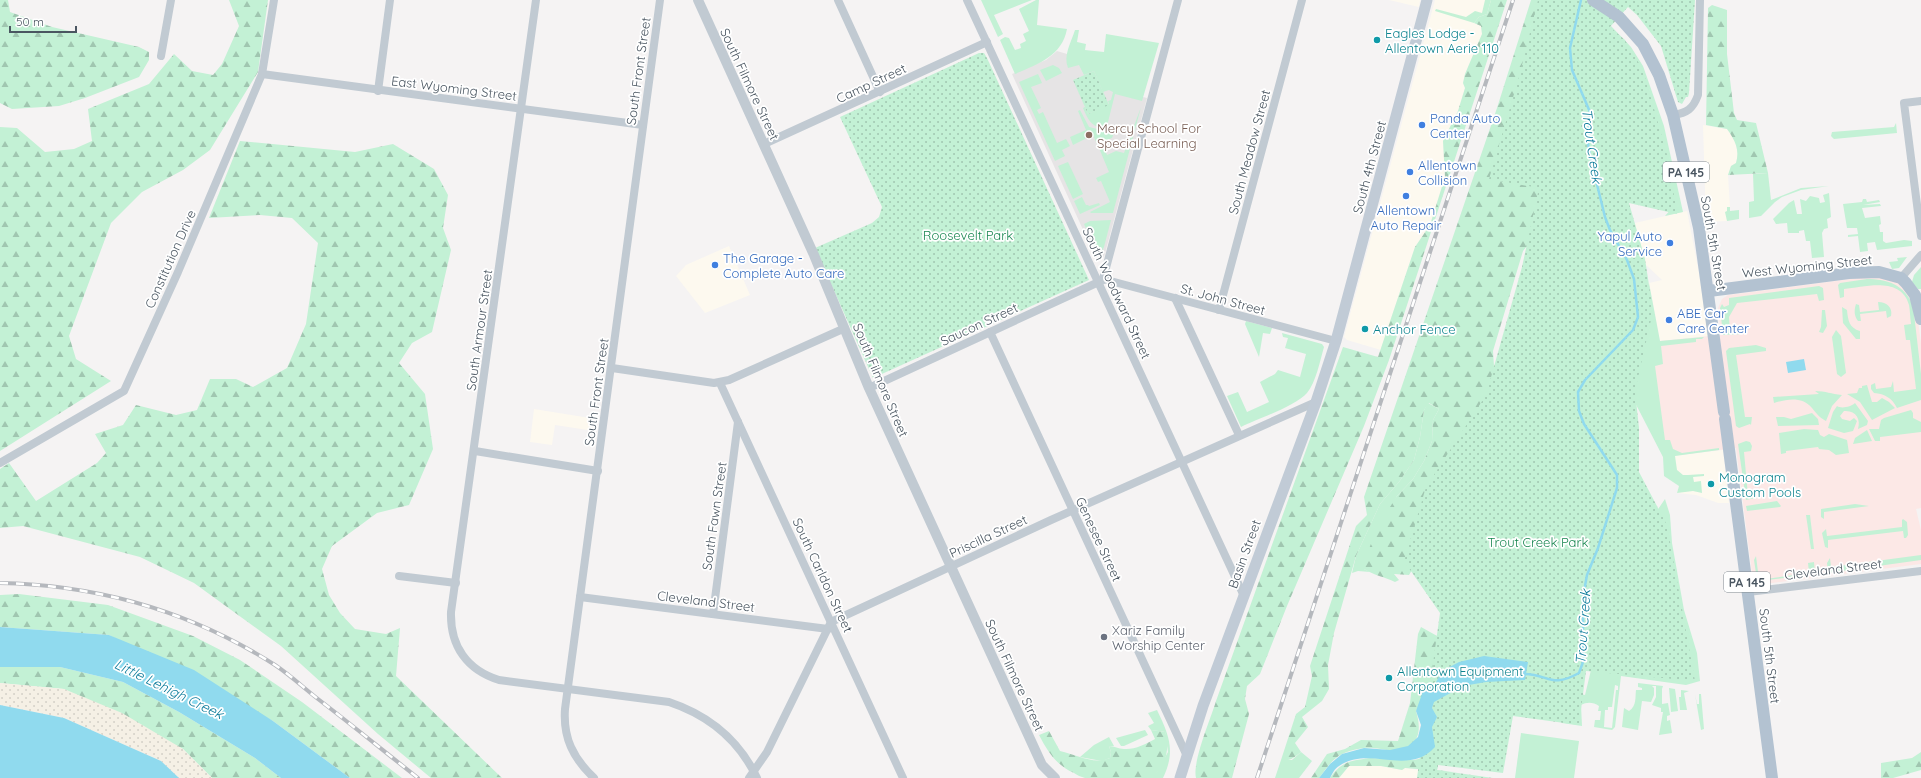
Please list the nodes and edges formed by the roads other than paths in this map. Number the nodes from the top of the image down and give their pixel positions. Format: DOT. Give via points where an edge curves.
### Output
graph roads {
  1 [pos="171,0"];
  2 [pos="274,0"];
  3 [pos="390,0"];
  4 [pos="536,0"];
  5 [pos="660,0"];
  6 [pos="698,0"];
  7 [pos="838,0"];
  8 [pos="968,0"];
  9 [pos="1178,0"];
  10 [pos="1302,0"];
  11 [pos="1427,0"];
  12 [pos="1593,0"];
  13 [pos="1700,0"];
  14 [pos="987,42"];
  15 [pos="161,56"];
  16 [pos="262,74"];
  17 [pos="378,91"];
  18 [pos="880,92"];
  19 [pos="1921,101"];
  20 [pos="521,109"];
  21 [pos="1673,116"];
  22 [pos="643,125"];
  23 [pos="764,144"];
  24 [pos="1921,236"];
  25 [pos="1921,255"];
  26 [pos="1901,278"];
  27 [pos="1101,281"];
  28 [pos="1709,291"];
  29 [pos="1175,298"];
  30 [pos="1219,310"];
  31 [pos="1921,319"];
  32 [pos="845,328"];
  33 [pos="990,332"];
  34 [pos="1336,341"];
  35 [pos="612,368"];
  36 [pos="720,383"];
  37 [pos="869,388"];
  38 [pos="1316,402"];
  39 [pos="738,422"];
  40 [pos="1239,435"];
  41 [pos="474,451"];
  42 [pos="1182,461"];
  43 [pos="0,463"];
  44 [pos="598,471"];
  45 [pos="1073,511"];
  46 [pos="951,566"];
  47 [pos="1921,571"];
  48 [pos="399,576"];
  49 [pos="456,583"];
  50 [pos="1748,592"];
  51 [pos="580,596"];
  52 [pos="1244,596"];
  53 [pos="713,614"];
  54 [pos="830,626"];
  55 [pos="568,688"];
  56 [pos="1187,756"];
  57 [pos="1046,774"];
  58 [pos="753,776"];
  59 [pos="594,778"];
  60 [pos="904,778"];
  61 [pos="1055,778"];
  62 [pos="1180,778"];
  63 [pos="1772,778"];
  1 -- 15 [label="street"];
  2 -- 16 [label="street, Constitution Drive"];
  3 -- 17 [label="street"];
  4 -- 20 [label="street, South Armour Street"];
  5 -- 22 [label="street, South Front Street"];
  6 -- 23 [label="street, South Filmore Street"];
  7 -- 18 [label="street"];
  8 -- 14 [label="street, South Woodward Street"];
  9 -- 27 [label="street"];
  10 -- 30 [label="street, South Meadow Street"];
  11 -- 34 [label="main road, South 4th Street"];
  12 -- 21 [label="main road, PA 145" via="1619,17 1635,33 1652,59"];
  13 -- 21 [label="street" via="1698,95 1691,109"];
  14 -- 18 [label="street, Camp Street"];
  14 -- 27 [label="street, South Woodward Street"];
  16 -- 17 [label="street, East Wyoming Street"];
  16 -- 43 [label="street, Constitution Drive" via="178,272 124,390"];
  17 -- 20 [label="street, East Wyoming Street"];
  18 -- 23 [label="street, Camp Street"];
  19 -- 24 [label="street" via="1904,104"];
  20 -- 22 [label="street, East Wyoming Street"];
  20 -- 41 [label="street, South Armour Street"];
  21 -- 28 [label="main road, South 5th Street / PA 145" via="1699,228"];
  22 -- 35 [label="street, South Front Street"];
  23 -- 32 [label="street, South Filmore Street"];
  25 -- 26 [label="street"];
  26 -- 28 [label="main road, West Wyoming Street" via="1866,271"];
  26 -- 31 [label="main road" via="1915,295"];
  27 -- 29 [label="street, St. John Street"];
  27 -- 33 [label="street, Saucon Street"];
  27 -- 42 [label="street, South Woodward Street"];
  28 -- 50 [label="main road, South 5th Street / PA 145"];
  29 -- 30 [label="street, St. John Street"];
  29 -- 40 [label="street"];
  30 -- 34 [label="street, St. John Street"];
  32 -- 36 [label="street"];
  32 -- 37 [label="street, South Filmore Street"];
  33 -- 37 [label="street, Saucon Street"];
  33 -- 45 [label="street, Genesee Street"];
  34 -- 38 [label="main road, Basin Street"];
  35 -- 36 [label="street"];
  35 -- 44 [label="street, South Front Street"];
  36 -- 39 [label="street, South Carldon Street"];
  37 -- 46 [label="street, South Filmore Street"];
  38 -- 40 [label="street, Priscilla Street"];
  38 -- 52 [label="main road, Basin Street"];
  39 -- 53 [label="street, South Fawn Street"];
  39 -- 54 [label="street, South Carldon Street"];
  40 -- 42 [label="street, Priscilla Street"];
  41 -- 44 [label="street"];
  41 -- 49 [label="street, South Armour Street"];
  42 -- 45 [label="street, Priscilla Street"];
  42 -- 52 [label="street, South Woodward Street"];
  44 -- 51 [label="street, South Front Street"];
  45 -- 46 [label="street, Priscilla Street"];
  45 -- 56 [label="street, Genesee Street"];
  46 -- 54 [label="street, Priscilla Street"];
  46 -- 57 [label="street, South Filmore Street"];
  47 -- 50 [label="street, Cleveland Street"];
  48 -- 49 [label="street"];
  49 -- 55 [label="street, South Armour Street" via="451,628 459,650 466,660 480,672 499,680"];
  50 -- 63 [label="main road, South 5th Street / PA 145"];
  51 -- 53 [label="street, Cleveland Street"];
  51 -- 55 [label="street, South Front Street"];
  52 -- 56 [label="main road, Basin Street"];
  53 -- 54 [label="street, Cleveland Street"];
  54 -- 58 [label="street"];
  54 -- 60 [label="street, South Carldon Street"];
  55 -- 58 [label="street" via="669,702 699,715 726,734 738,748"];
  55 -- 59 [label="street, South Front Street" via="565,734 576,758"];
  56 -- 62 [label="main road, Basin Street"];
  57 -- 61 [label="street, South Filmore Street"];
}
